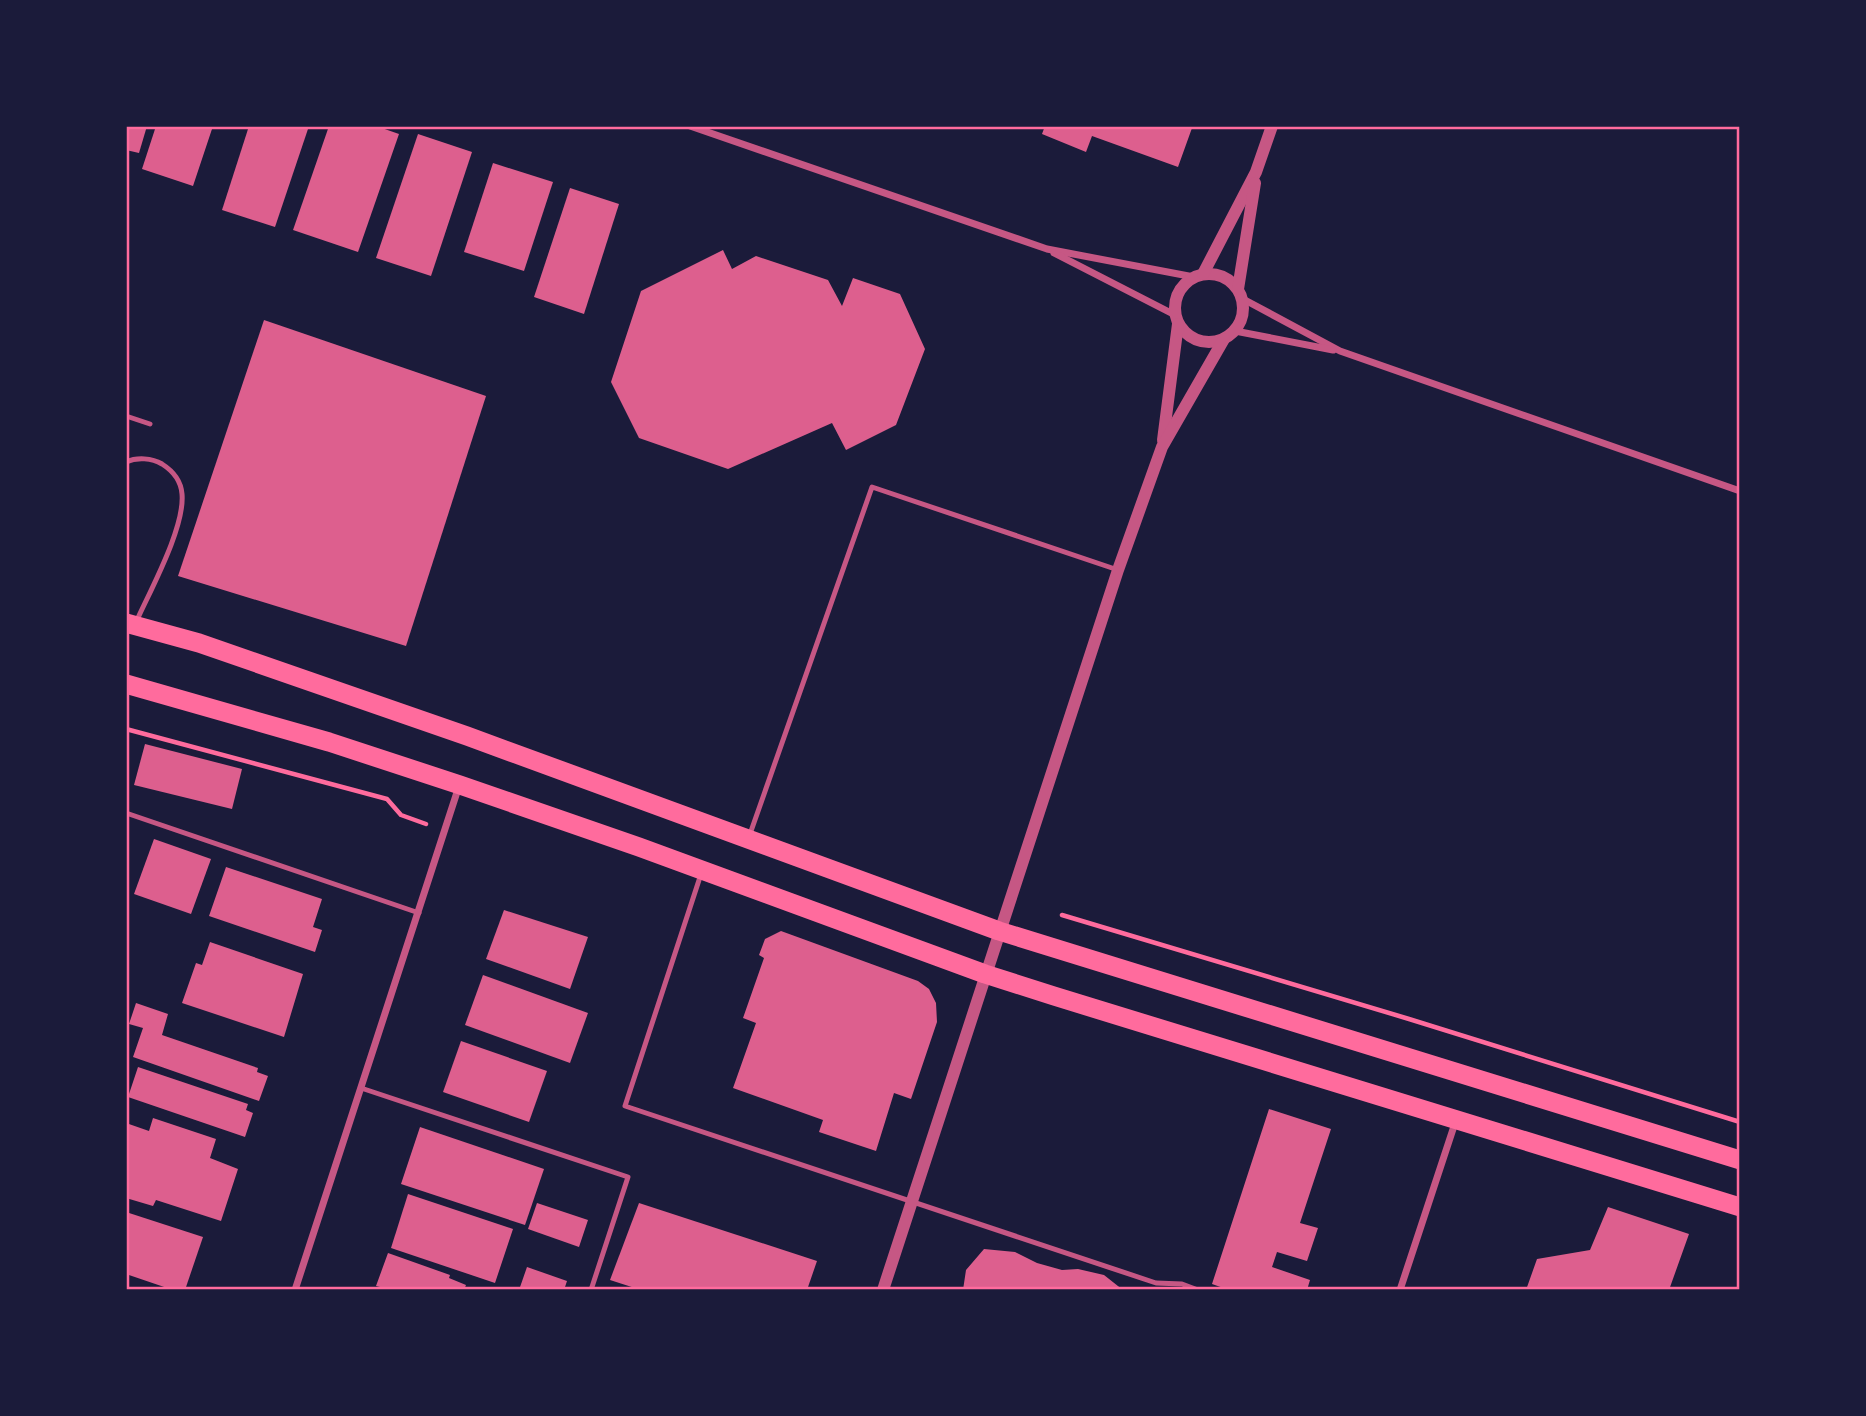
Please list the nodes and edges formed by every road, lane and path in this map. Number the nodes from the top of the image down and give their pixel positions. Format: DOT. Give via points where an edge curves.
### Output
graph roads {
  1 [pos="690,126"];
  2 [pos="1272,126"];
  3 [pos="1256,173"];
  4 [pos="1047,249"];
  5 [pos="1198,276"];
  6 [pos="1240,294"];
  7 [pos="1177,319"];
  8 [pos="1235,331"];
  9 [pos="1224,340"];
  10 [pos="1340,351"];
  11 [pos="126,416"];
  12 [pos="150,424"];
  13 [pos="1162,447"];
  14 [pos="126,462"];
  15 [pos="1740,491"];
  16 [pos="1118,570"];
  17 [pos="130,624"];
  18 [pos="126,684"];
  19 [pos="126,729"];
  20 [pos="460,785"];
  21 [pos="126,813"];
  22 [pos="401,815"];
  23 [pos="749,838"];
  24 [pos="702,870"];
  25 [pos="419,913"];
  26 [pos="1062,915"];
  27 [pos="999,931"];
  28 [pos="985,974"];
  29 [pos="361,1088"];
  30 [pos="1457,1119"];
  31 [pos="1740,1122"];
  32 [pos="1740,1160"];
  33 [pos="912,1201"];
  34 [pos="1740,1207"];
  35 [pos="1155,1287"];
  36 [pos="295,1290"];
  37 [pos="591,1290"];
  38 [pos="883,1290"];
  39 [pos="1198,1290"];
  40 [pos="1400,1290"];
  1 -- 4 [label="street"];
  2 -- 3 [label="street"];
  3 -- 5 [label="street"];
  3 -- 6 [label="street"];
  4 -- 5 [label="street"];
  4 -- 7 [label="street"];
  5 -- 6 [label="street" via="1223,276"];
  5 -- 7 [label="street" via="1178,292"];
  6 -- 8 [label="street" via="1244,311"];
  6 -- 10 [label="street"];
  7 -- 9 [label="street" via="1185,333 1203,342"];
  7 -- 13 [label="street"];
  8 -- 9 [label="street"];
  8 -- 10 [label="street"];
  9 -- 13 [label="street"];
  10 -- 15 [label="street"];
  11 -- 12 [label="lane"];
  13 -- 16 [label="street"];
  14 -- 17 [label="lane" via="158,461 179,481 182,494 173,536"];
  16 -- 23 [label="lane" via="872,487"];
  16 -- 27 [label="street"];
  17 -- 23 [label="highway" via="199,643 442,727"];
  18 -- 20 [label="highway"];
  19 -- 22 [label="path" via="387,799"];
  20 -- 24 [label="highway"];
  20 -- 25 [label="street"];
  21 -- 25 [label="lane"];
  23 -- 27 [label="highway"];
  24 -- 28 [label="highway"];
  24 -- 33 [label="lane" via="625,1106"];
  25 -- 29 [label="street"];
  26 -- 31 [label="path"];
  27 -- 28 [label="street"];
  27 -- 32 [label="highway"];
  28 -- 30 [label="highway"];
  28 -- 33 [label="street"];
  29 -- 36 [label="street"];
  29 -- 37 [label="lane" via="628,1177"];
  30 -- 34 [label="highway"];
  30 -- 40 [label="street"];
  33 -- 35 [label="lane"];
  33 -- 38 [label="street"];
  35 -- 39 [label="lane" via="1182,1284"];
}
